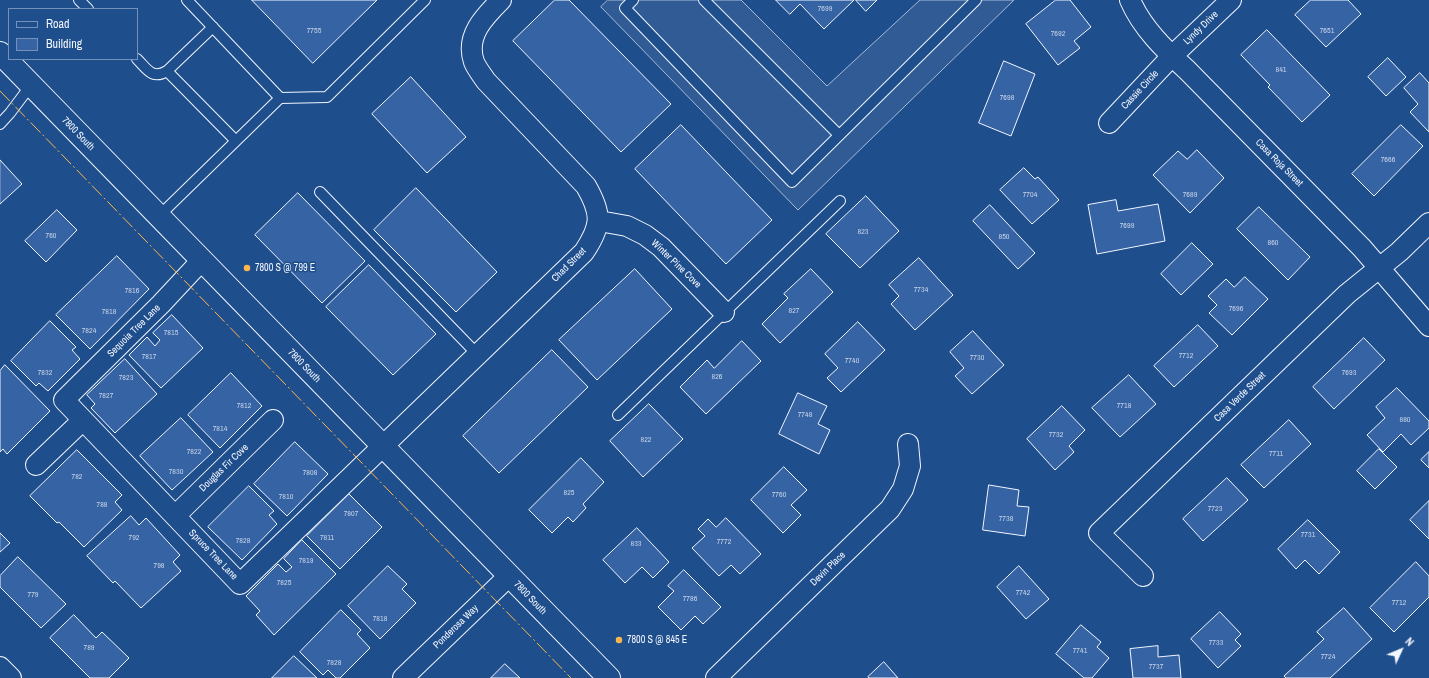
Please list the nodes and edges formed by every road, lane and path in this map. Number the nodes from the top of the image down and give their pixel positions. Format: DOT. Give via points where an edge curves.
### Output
graph roads {
  1 [pos="79,0"];
  2 [pos="187,0"];
  3 [pos="426,0"];
  4 [pos="501,0"];
  5 [pos="633,0"];
  6 [pos="704,0"];
  7 [pos="976,0"];
  8 [pos="1130,0"];
  9 [pos="1231,0"];
  10 [pos="87,8"];
  11 [pos="213,27"];
  12 [pos="0,53"];
  13 [pos="1172,56"];
  14 [pos="138,60"];
  15 [pos="167,71"];
  16 [pos="31,85"];
  17 [pos="280,98"];
  18 [pos="1109,123"];
  19 [pos="0,124"];
  20 [pos="839,134"];
  21 [pos="236,141"];
  22 [pos="320,192"];
  23 [pos="840,201"];
  24 [pos="159,216"];
  25 [pos="598,221"];
  26 [pos="1429,223"];
  27 [pos="202,260"];
  28 [pos="1379,268"];
  29 [pos="724,312"];
  30 [pos="1429,326"];
  31 [pos="477,354"];
  32 [pos="64,400"];
  33 [pos="618,415"];
  34 [pos="83,420"];
  35 [pos="273,420"];
  36 [pos="908,444"];
  37 [pos="382,446"];
  38 [pos="36,465"];
  39 [pos="175,516"];
  40 [pos="509,576"];
  41 [pos="1143,576"];
  42 [pos="0,667"];
  43 [pos="11,678"];
  44 [pos="403,678"];
  45 [pos="609,678"];
  46 [pos="716,678"];
  1 -- 10 [label="lane"];
  2 -- 11 [label="lane"];
  3 -- 17 [label="lane" via="327,97"];
  4 -- 25 [label="street, Chad Street" via="477,27 471,44 474,63 486,81 586,186 595,202"];
  5 -- 20 [label="lane" via="625,8 792,182"];
  6 -- 20 [label="lane"];
  7 -- 20 [label="lane"];
  8 -- 13 [label="street, Casa Roja Street" via="1136,14"];
  9 -- 13 [label="street, Lyndy Drive"];
  11 -- 15 [label="lane"];
  11 -- 17 [label="lane"];
  12 -- 16 [label="main road, 7800 South"];
  13 -- 18 [label="street, Cassie Circle"];
  13 -- 28 [label="street, Casa Roja Street"];
  14 -- 15 [label="lane" via="152,74 160,75"];
  15 -- 21 [label="lane"];
  16 -- 19 [label="lane"];
  16 -- 24 [label="main road, 7800 South"];
  17 -- 21 [label="lane"];
  21 -- 24 [label="lane"];
  22 -- 31 [label="lane"];
  23 -- 29 [label="lane"];
  24 -- 27 [label="main road, 7800 South"];
  25 -- 29 [label="street, Winter Pine Cove" via="627,226 645,235 661,247"];
  25 -- 31 [label="street, Chad Street" via="594,238 584,252"];
  26 -- 28 [label="street, Casa Verde Street"];
  27 -- 32 [label="street, Sequoia Tree Lane"];
  27 -- 37 [label="main road, 7800 South"];
  28 -- 30 [label="street, Casa Roja Street"];
  28 -- 41 [label="street, Casa Verde Street" via="1347,294 1099,533"];
  29 -- 33 [label="lane"];
  31 -- 37 [label="street, Chad Street"];
  32 -- 34 [label="street, Spruce Tree Lane"];
  34 -- 38 [label="street"];
  34 -- 39 [label="street, Spruce Tree Lane"];
  35 -- 39 [label="street, Douglas Fir Cove"];
  36 -- 46 [label="street, Devin Place" via="910,466 903,489 890,509"];
  37 -- 39 [label="street, Spruce Tree Lane" via="240,584"];
  37 -- 40 [label="main road, 7800 South"];
  40 -- 44 [label="street, Ponderosa Way"];
  40 -- 45 [label="main road, 7800 South"];
  42 -- 43 [label="street"];
}
